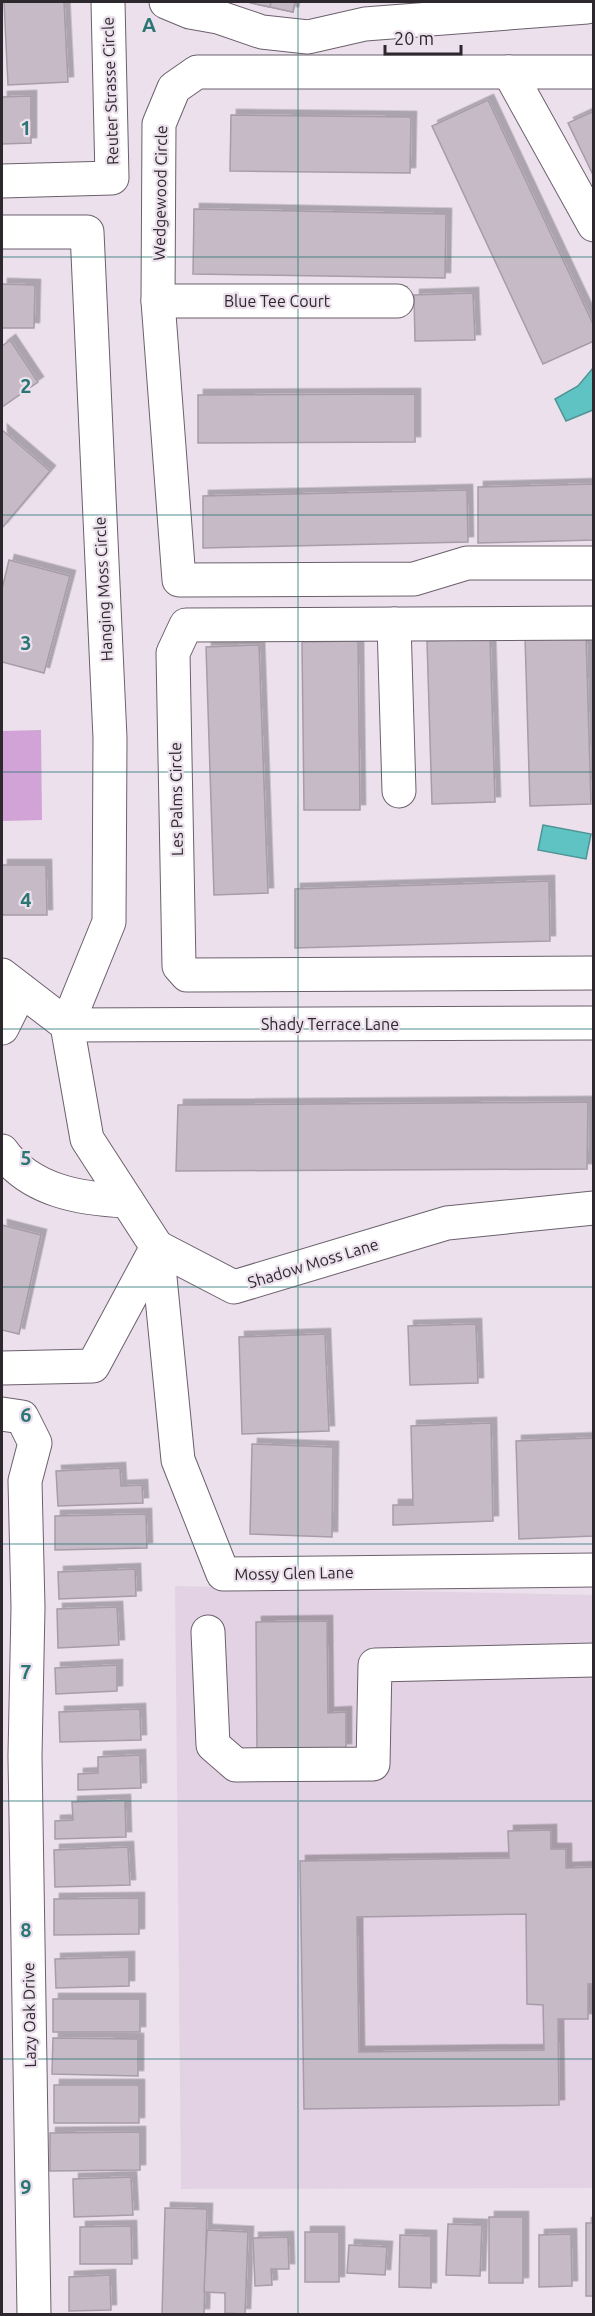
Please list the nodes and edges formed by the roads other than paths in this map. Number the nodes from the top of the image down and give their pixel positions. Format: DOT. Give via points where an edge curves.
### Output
graph roads {
  1 [pos="108,2"];
  2 [pos="166,2"];
  3 [pos="594,2"];
  4 [pos="508,72"];
  5 [pos="594,72"];
  6 [pos="2,181"];
  7 [pos="594,225"];
  8 [pos="2,232"];
  9 [pos="158,301"];
  10 [pos="397,301"];
  11 [pos="594,563"];
  12 [pos="179,580"];
  13 [pos="594,623"];
  14 [pos="394,624"];
  15 [pos="186,625"];
  16 [pos="399,791"];
  17 [pos="594,973"];
  18 [pos="11,983"];
  19 [pos="594,1023"];
  20 [pos="67,1025"];
  21 [pos="2,1028"];
  22 [pos="2,1151"];
  23 [pos="127,1201"];
  24 [pos="594,1209"];
  25 [pos="157,1247"];
  26 [pos="2,1368"];
  27 [pos="2,1414"];
  28 [pos="13,1483"];
  29 [pos="594,1570"];
  30 [pos="208,1632"];
  31 [pos="594,1660"];
  32 [pos="13,1756"];
  33 [pos="34,2314"];
  1 -- 6 [label="street, Reuter Strasse Circle" via="112,178"];
  2 -- 3 [label="street" via="262,32 308,37 365,24 587,7"];
  4 -- 5 [label="street, Wedgewood Circle"];
  4 -- 7 [label="street"];
  4 -- 9 [label="street, Wedgewood Circle" via="196,72 174,88 159,124"];
  8 -- 20 [label="street, Hanging Moss Circle" via="87,231 110,738 109,922"];
  9 -- 10 [label="street, Blue Tee Court"];
  9 -- 12 [label="street, Wedgewood Circle"];
  11 -- 12 [label="street" via="467,563 414,579"];
  12 -- 15 [label="street, Wedgewood Circle"];
  13 -- 14 [label="street"];
  14 -- 15 [label="street"];
  14 -- 16 [label="street"];
  15 -- 17 [label="street, Les Palms Circle" via="173,653 179,966 187,975"];
  18 -- 20 [label="street"];
  18 -- 21 [label="street"];
  19 -- 20 [label="street, Shady Terrace Lane"];
  20 -- 23 [label="street" via="87,1139"];
  22 -- 23 [label="street" via="9,1162 51,1189 92,1199"];
  23 -- 25 [label="street"];
  24 -- 25 [label="street, Shadow Moss Lane" via="447,1223 234,1287"];
  25 -- 26 [label="street" via="93,1366"];
  25 -- 29 [label="street, Mossy Glen Lane" via="178,1460 223,1574"];
  27 -- 28 [label="street" via="22,1417 35,1443"];
  28 -- 32 [label="street, Lazy Oak Drive" via="28,1607"];
  30 -- 31 [label="street" via="213,1745 236,1765 373,1764 375,1665"];
  32 -- 33 [label="street, Lazy Oak Drive"];
}
